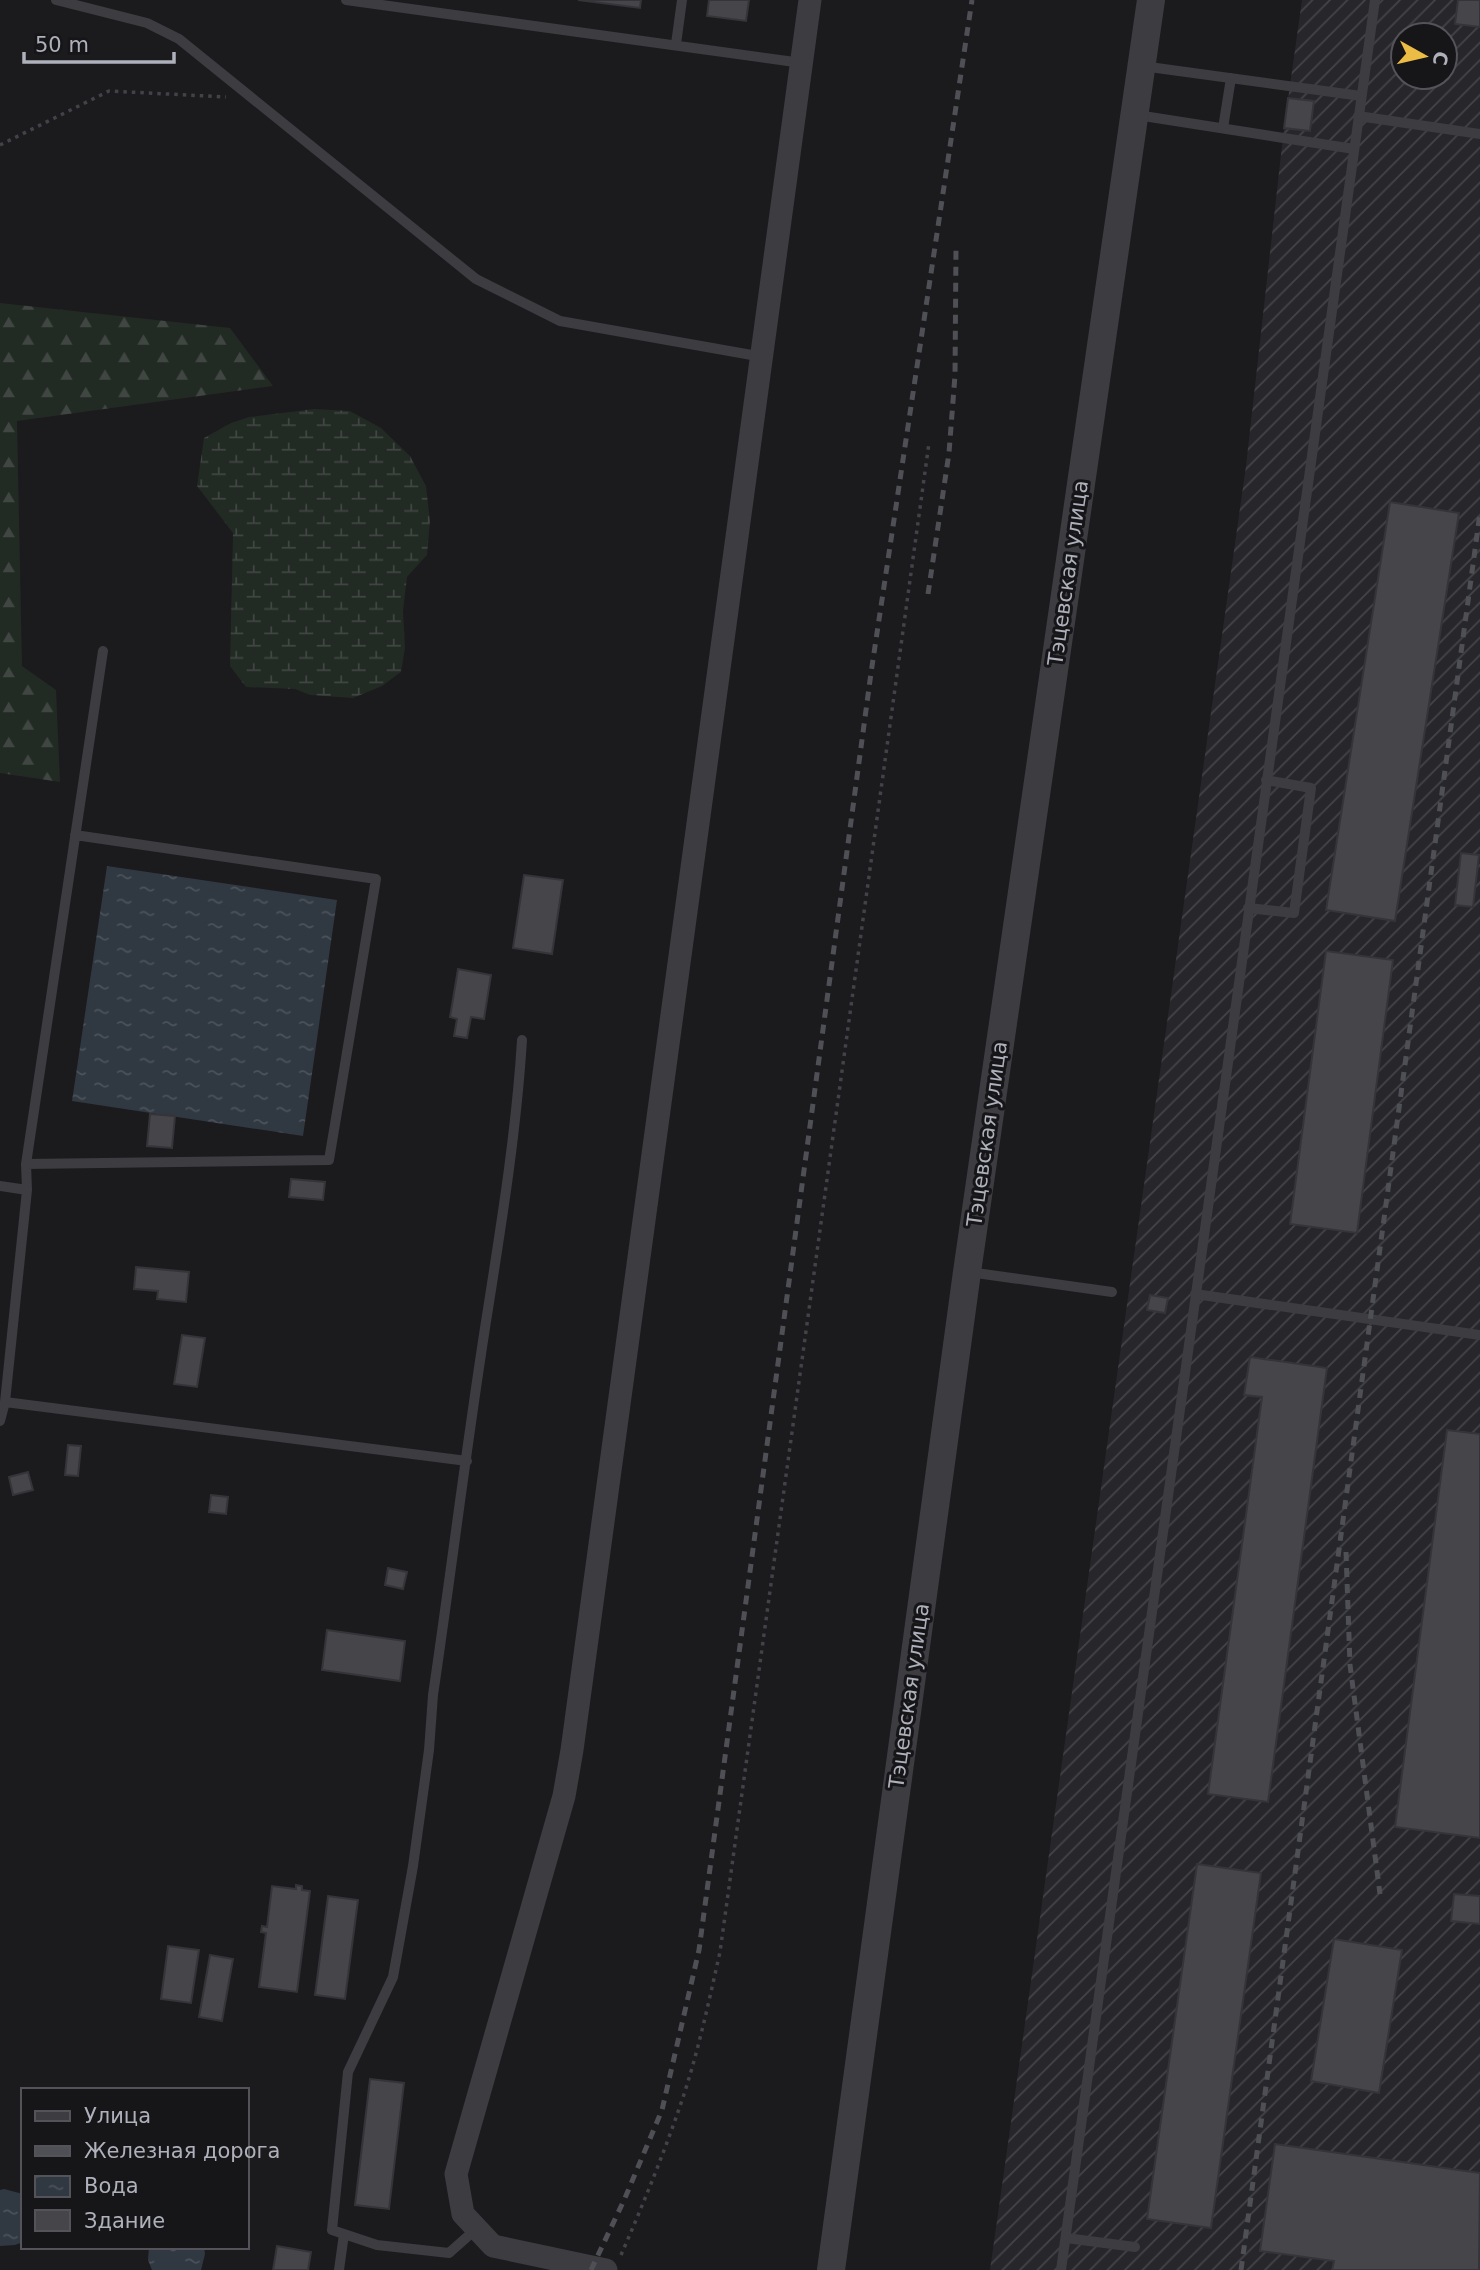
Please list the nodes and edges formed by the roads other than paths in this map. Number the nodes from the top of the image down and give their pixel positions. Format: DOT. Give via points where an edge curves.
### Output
graph roads {
  1 [pos="56,0"];
  2 [pos="346,0"];
  3 [pos="682,0"];
  4 [pos="810,0"];
  5 [pos="1151,0"];
  6 [pos="1375,0"];
  7 [pos="676,44"];
  8 [pos="802,63"];
  9 [pos="1141,66"];
  10 [pos="1231,78"];
  11 [pos="1361,96"];
  12 [pos="1134,114"];
  13 [pos="1358,116"];
  14 [pos="1223,128"];
  15 [pos="1480,134"];
  16 [pos="1353,149"];
  17 [pos="763,357"];
  18 [pos="103,652"];
  19 [pos="1266,780"];
  20 [pos="75,835"];
  21 [pos="1248,908"];
  22 [pos="522,1040"];
  23 [pos="26,1164"];
  24 [pos="0,1186"];
  25 [pos="27,1190"];
  26 [pos="967,1272"];
  27 [pos="1112,1292"];
  28 [pos="1195,1294"];
  29 [pos="1480,1335"];
  30 [pos="5,1402"];
  31 [pos="0,1421"];
  32 [pos="467,1461"];
  33 [pos="477,2229"];
  34 [pos="344,2234"];
  35 [pos="1066,2238"];
  36 [pos="1135,2246"];
  37 [pos="612,2264"];
  38 [pos="339,2270"];
  39 [pos="831,2270"];
  40 [pos="1061,2270"];
  1 -- 17 [label="lane" via="147,23 179,39 476,279 560,321"];
  2 -- 7 [label="lane"];
  3 -- 7 [label="lane"];
  4 -- 8 [label="street"];
  5 -- 9 [label="street, Тэцевская улица"];
  6 -- 11 [label="lane"];
  7 -- 8 [label="lane"];
  8 -- 17 [label="street"];
  9 -- 10 [label="lane"];
  9 -- 12 [label="street, Тэцевская улица"];
  10 -- 11 [label="lane"];
  10 -- 14 [label="lane"];
  11 -- 13 [label="lane"];
  12 -- 14 [label="lane"];
  12 -- 26 [label="street, Тэцевская улица"];
  13 -- 15 [label="lane"];
  13 -- 16 [label="lane"];
  14 -- 16 [label="lane"];
  16 -- 19 [label="lane"];
  17 -- 33 [label="street" via="572,1750 564,1796 456,2174 463,2214"];
  18 -- 20 [label="lane"];
  19 -- 21 [label="lane"];
  19 -- 21 [label="lane" via="1311,788 1294,913"];
  20 -- 23 [label="lane"];
  20 -- 23 [label="lane" via="376,879 329,1160"];
  21 -- 28 [label="lane"];
  22 -- 32 [label="lane" via="503,1223"];
  23 -- 25 [label="lane"];
  24 -- 25 [label="lane"];
  25 -- 30 [label="lane"];
  26 -- 27 [label="lane"];
  26 -- 39 [label="street, Тэцевская улица"];
  28 -- 29 [label="lane"];
  28 -- 35 [label="lane"];
  30 -- 31 [label="lane"];
  30 -- 32 [label="lane"];
  32 -- 34 [label="lane" via="417,1840 393,1977 348,2071 332,2230"];
  33 -- 34 [label="lane" via="449,2253 377,2245"];
  33 -- 37 [label="street" via="494,2246"];
  34 -- 38 [label="lane"];
  35 -- 36 [label="lane"];
  35 -- 40 [label="lane"];
}
